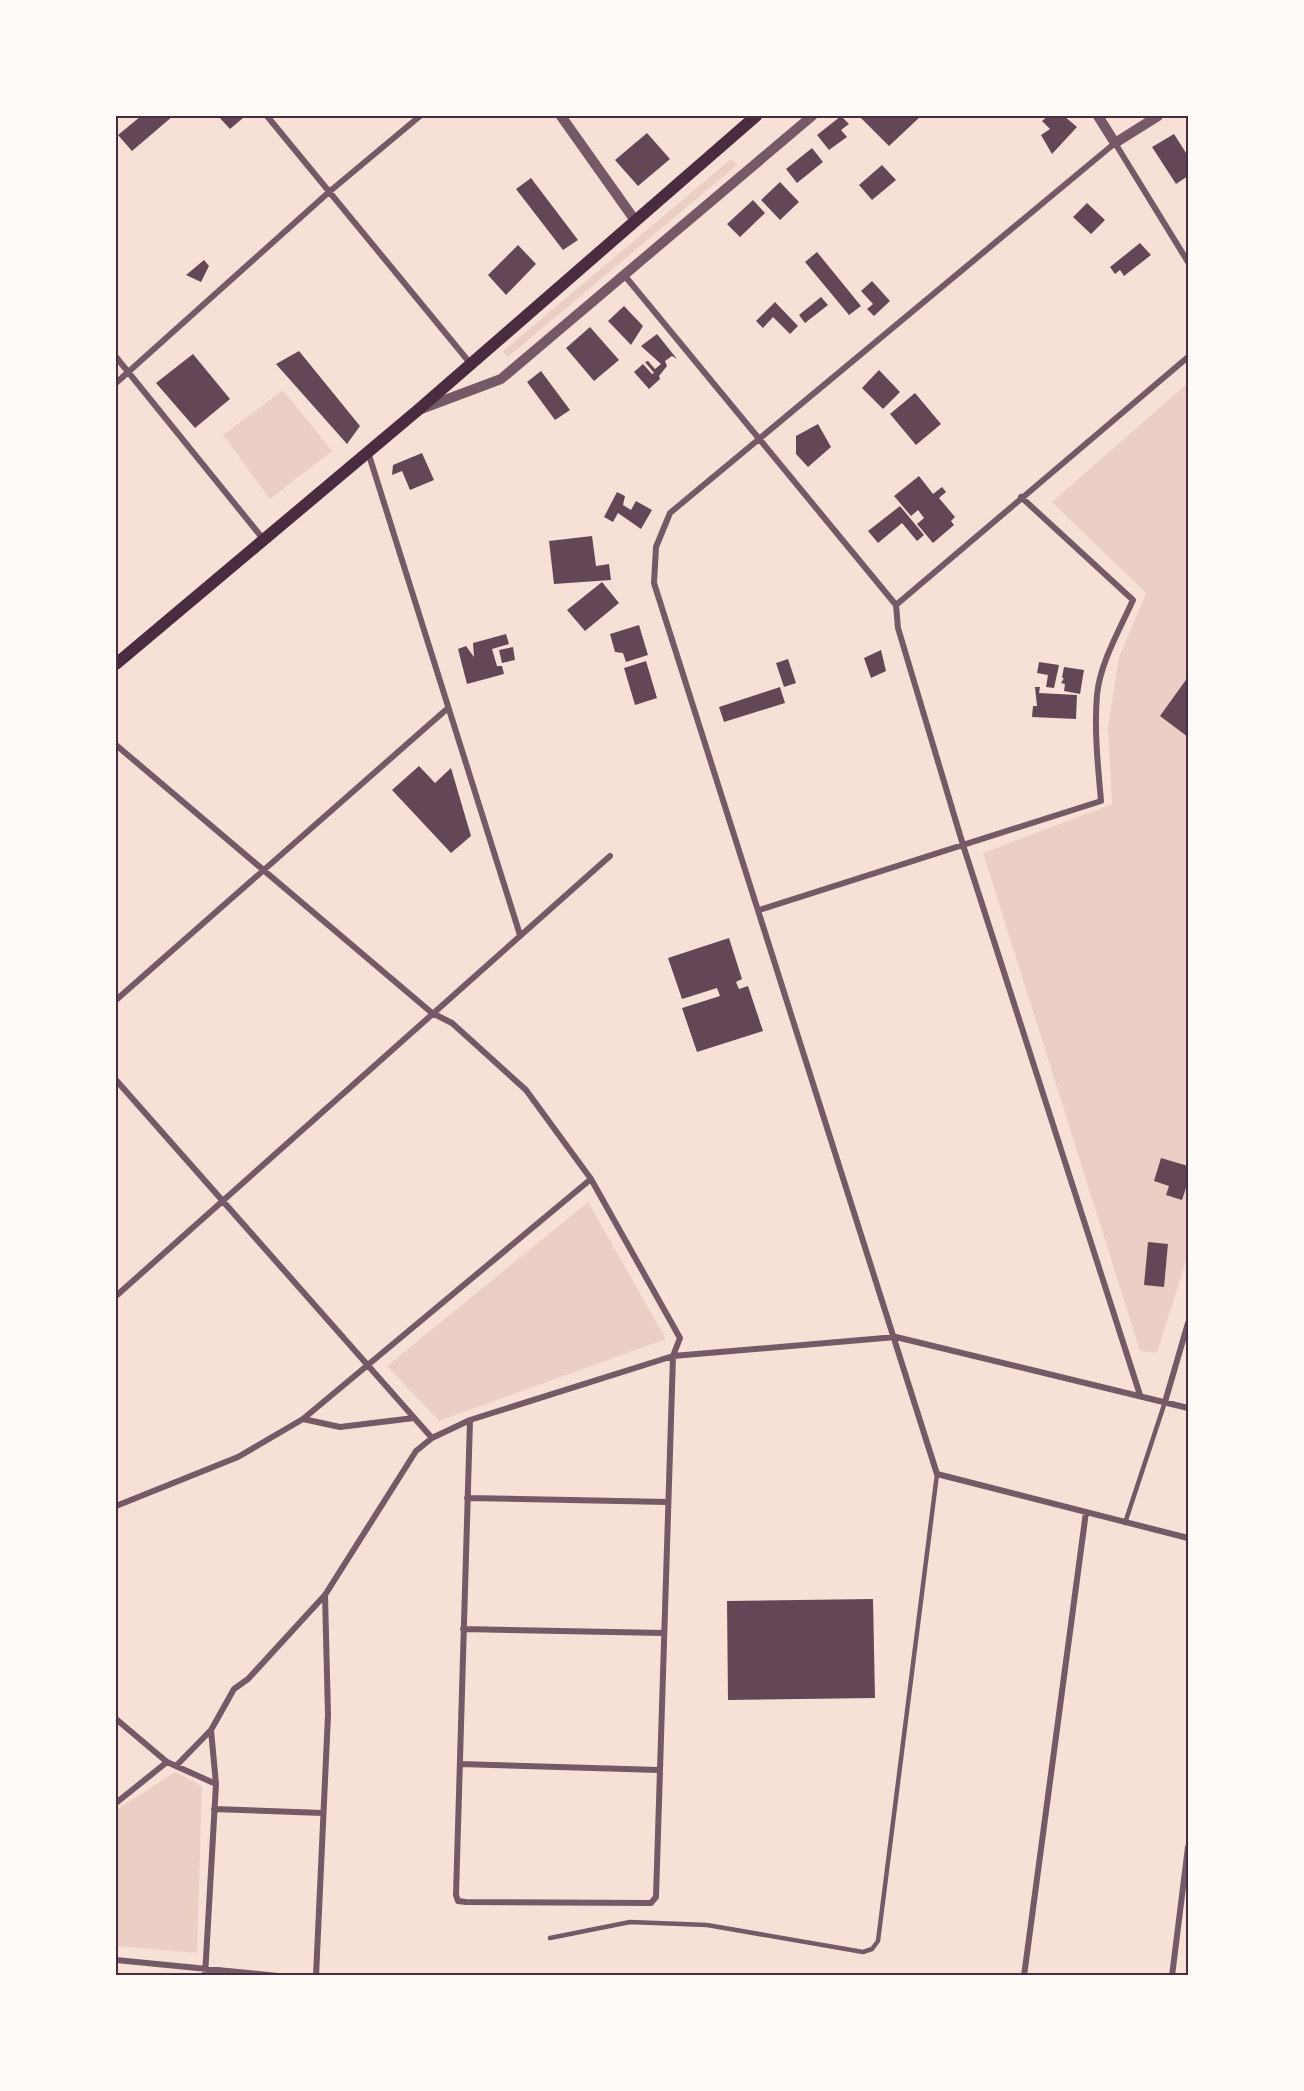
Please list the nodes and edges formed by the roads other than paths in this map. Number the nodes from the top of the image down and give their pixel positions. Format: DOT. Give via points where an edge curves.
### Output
graph roads {
  1 [pos="267,116"];
  2 [pos="420,116"];
  3 [pos="561,116"];
  4 [pos="756,116"];
  5 [pos="812,116"];
  6 [pos="1098,116"];
  7 [pos="1158,116"];
  8 [pos="743,120"];
  9 [pos="1115,143"];
  10 [pos="329,192"];
  11 [pos="634,219"];
  12 [pos="1188,262"];
  13 [pos="625,276"];
  14 [pos="116,357"];
  15 [pos="1188,357"];
  16 [pos="470,363"];
  17 [pos="128,373"];
  18 [pos="116,383"];
  19 [pos="418,410"];
  20 [pos="758,439"];
  21 [pos="368,451"];
  22 [pos="1021,497"];
  23 [pos="264,540"];
  24 [pos="896,606"];
  25 [pos="116,664"];
  26 [pos="448,708"];
  27 [pos="116,745"];
  28 [pos="963,845"];
  29 [pos="610,856"];
  30 [pos="263,870"];
  31 [pos="759,910"];
  32 [pos="520,935"];
  33 [pos="116,1000"];
  34 [pos="432,1013"];
  35 [pos="116,1080"];
  36 [pos="591,1179"];
  37 [pos="222,1201"];
  38 [pos="116,1296"];
  39 [pos="1188,1323"];
  40 [pos="896,1337"];
  41 [pos="673,1356"];
  42 [pos="370,1366"];
  43 [pos="1140,1395"];
  44 [pos="1165,1401"];
  45 [pos="1188,1408"];
  46 [pos="414,1418"];
  47 [pos="303,1419"];
  48 [pos="470,1420"];
  49 [pos="432,1438"];
  50 [pos="938,1474"];
  51 [pos="468,1498"];
  52 [pos="668,1502"];
  53 [pos="116,1506"];
  54 [pos="1086,1512"];
  55 [pos="1125,1523"];
  56 [pos="1188,1538"];
  57 [pos="325,1594"];
  58 [pos="463,1629"];
  59 [pos="664,1633"];
  60 [pos="116,1719"];
  61 [pos="211,1730"];
  62 [pos="167,1762"];
  63 [pos="460,1764"];
  64 [pos="176,1766"];
  65 [pos="659,1770"];
  66 [pos="216,1784"];
  67 [pos="116,1803"];
  68 [pos="214,1809"];
  69 [pos="323,1813"];
  70 [pos="1188,1847"];
  71 [pos="550,1938"];
  72 [pos="116,1960"];
  73 [pos="206,1968"];
  74 [pos="205,1976"];
  75 [pos="278,1976"];
  76 [pos="316,1976"];
  77 [pos="1024,1976"];
  78 [pos="1172,1976"];
  1 -- 10 [label="street"];
  2 -- 10 [label="street"];
  3 -- 11 [label="street"];
  4 -- 8 [label="main road"];
  5 -- 13 [label="street"];
  6 -- 9 [label="street"];
  7 -- 9 [label="street"];
  8 -- 11 [label="main road"];
  9 -- 12 [label="street"];
  9 -- 20 [label="street"];
  10 -- 16 [label="street"];
  10 -- 17 [label="street"];
  11 -- 16 [label="main road"];
  13 -- 19 [label="street" via="501,379"];
  13 -- 20 [label="street"];
  14 -- 17 [label="street"];
  15 -- 22 [label="street"];
  16 -- 19 [label="main road"];
  17 -- 18 [label="street"];
  17 -- 23 [label="street"];
  19 -- 21 [label="main road"];
  20 -- 24 [label="street"];
  20 -- 31 [label="street" via="670,513 656,547 654,583"];
  21 -- 23 [label="main road"];
  21 -- 26 [label="street"];
  22 -- 24 [label="street"];
  22 -- 28 [label="street" via="1133,600 1097,693 1101,801"];
  23 -- 25 [label="main road"];
  24 -- 28 [label="street" via="898,628"];
  26 -- 30 [label="street"];
  26 -- 32 [label="street"];
  27 -- 30 [label="street"];
  28 -- 31 [label="street"];
  28 -- 43 [label="street"];
  29 -- 32 [label="street"];
  30 -- 33 [label="street"];
  30 -- 34 [label="street"];
  31 -- 40 [label="street"];
  32 -- 34 [label="street"];
  34 -- 36 [label="street" via="452,1023 526,1090"];
  34 -- 37 [label="street"];
  35 -- 37 [label="street"];
  36 -- 41 [label="street" via="680,1338"];
  36 -- 42 [label="street"];
  37 -- 38 [label="street"];
  37 -- 42 [label="street"];
  39 -- 44 [label="street"];
  40 -- 41 [label="street"];
  40 -- 43 [label="street"];
  40 -- 50 [label="street"];
  41 -- 48 [label="street"];
  41 -- 52 [label="street"];
  42 -- 46 [label="street"];
  42 -- 47 [label="street"];
  43 -- 44 [label="street"];
  44 -- 45 [label="street"];
  44 -- 55 [label="lane"];
  46 -- 47 [label="street" via="340,1427"];
  46 -- 49 [label="street"];
  47 -- 53 [label="street" via="238,1457"];
  48 -- 49 [label="street"];
  48 -- 51 [label="street"];
  49 -- 57 [label="street" via="416,1451"];
  50 -- 54 [label="street"];
  50 -- 71 [label="lane" via="878,1941 872,1949 863,1952 707,1925 630,1922"];
  51 -- 52 [label="street"];
  51 -- 58 [label="street"];
  52 -- 59 [label="street"];
  54 -- 55 [label="street"];
  54 -- 77 [label="street"];
  55 -- 56 [label="street"];
  57 -- 61 [label="street" via="248,1680 234,1689"];
  57 -- 69 [label="street" via="328,1715"];
  58 -- 59 [label="street"];
  58 -- 63 [label="street"];
  59 -- 65 [label="street"];
  60 -- 62 [label="street"];
  61 -- 64 [label="street"];
  61 -- 66 [label="street"];
  62 -- 64 [label="street"];
  62 -- 67 [label="street"];
  63 -- 65 [label="street"];
  63 -- 65 [label="street" via="456,1895 458,1901 466,1902 651,1903 656,1897"];
  64 -- 66 [label="street"];
  66 -- 68 [label="street"];
  68 -- 69 [label="street"];
  68 -- 73 [label="street"];
  69 -- 76 [label="street"];
  70 -- 78 [label="street"];
  72 -- 73 [label="street"];
  73 -- 74 [label="street"];
  73 -- 75 [label="street"];
}
